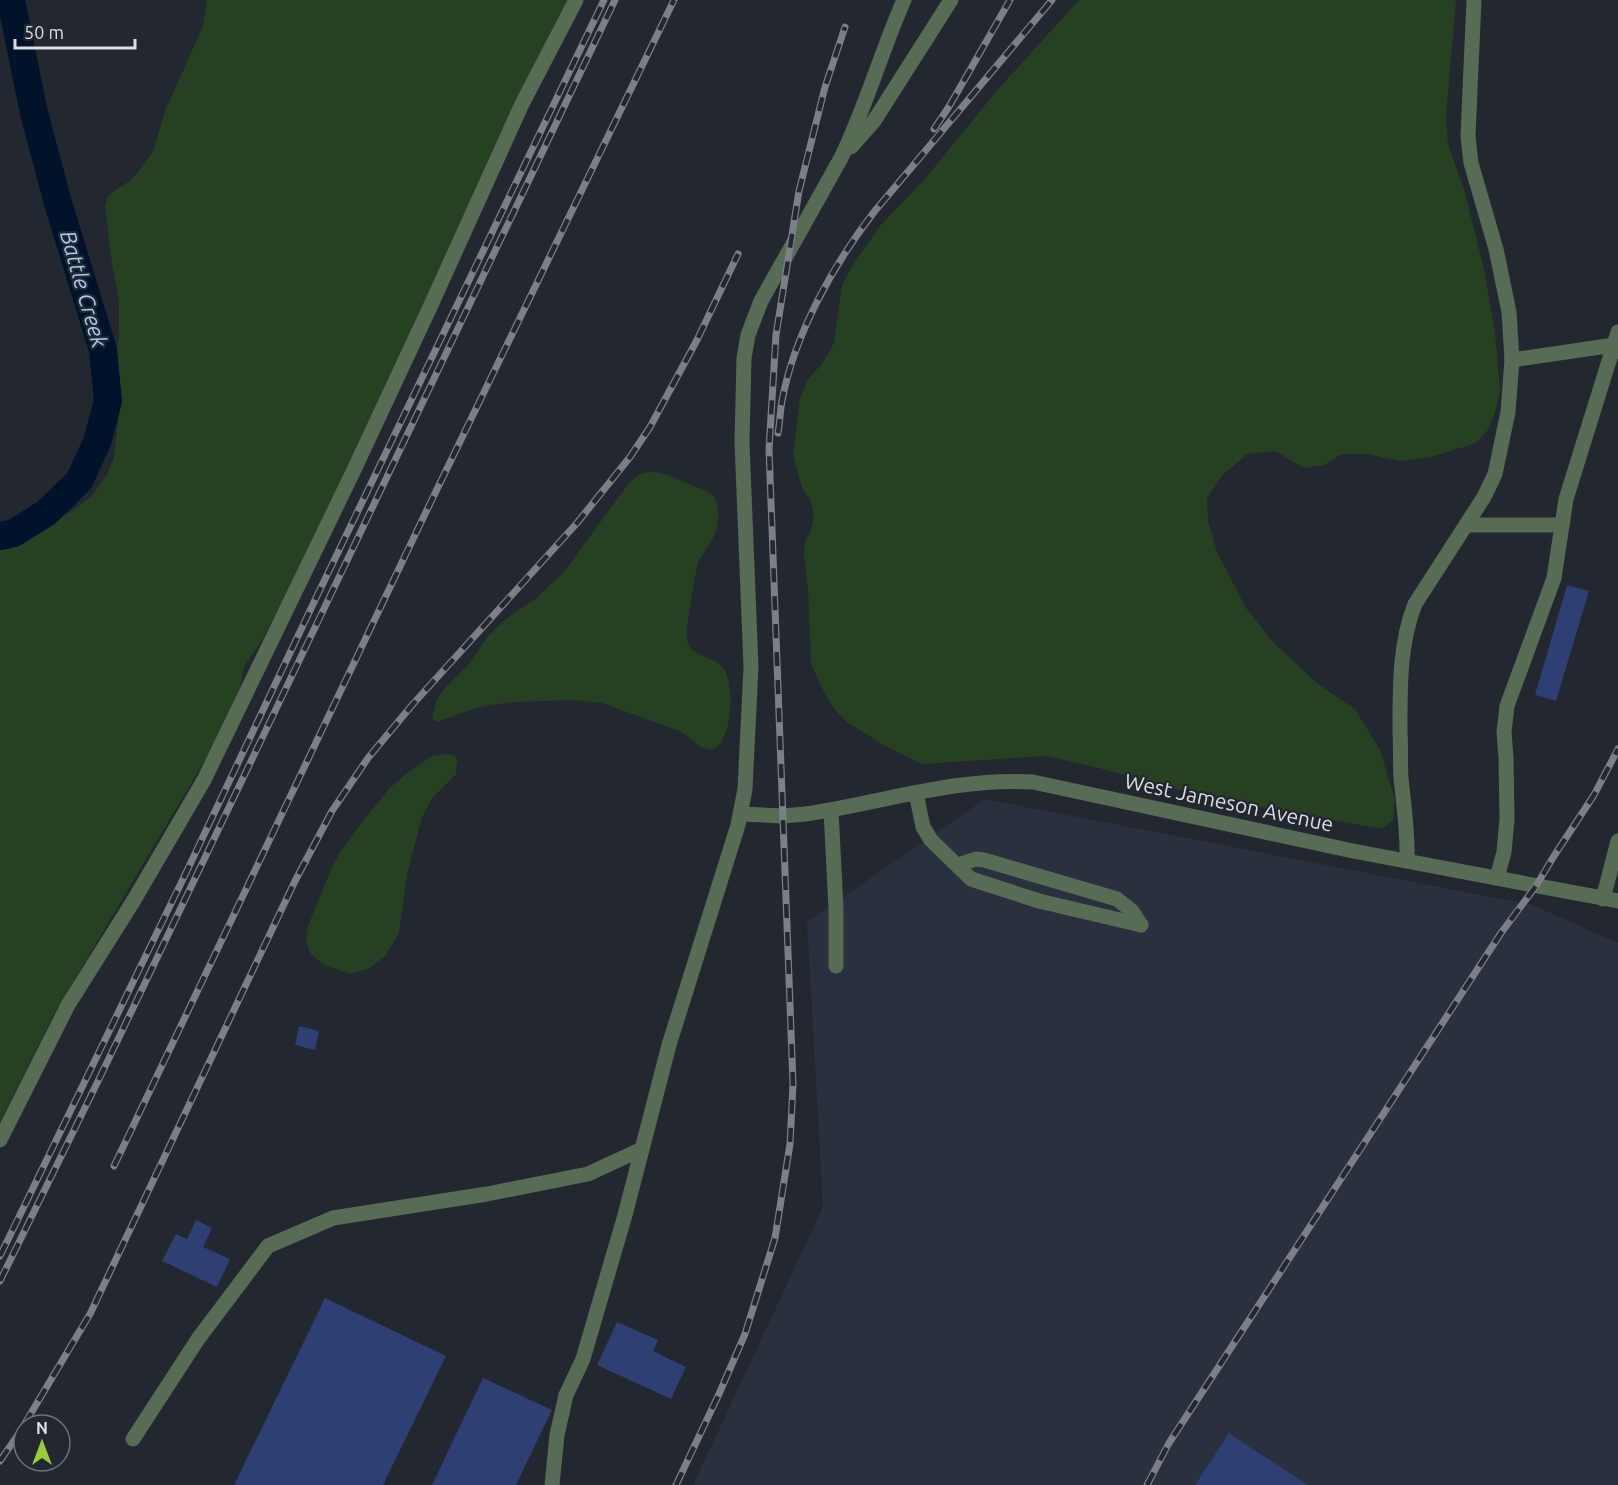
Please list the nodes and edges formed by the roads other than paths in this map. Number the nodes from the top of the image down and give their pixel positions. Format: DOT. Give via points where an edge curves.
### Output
graph roads {
  1 [pos="576,0"];
  2 [pos="904,0"];
  3 [pos="951,0"];
  4 [pos="1474,0"];
  5 [pos="841,158"];
  6 [pos="1616,338"];
  7 [pos="1512,360"];
  8 [pos="1466,525"];
  9 [pos="1562,525"];
  10 [pos="916,793"];
  11 [pos="831,810"];
  12 [pos="741,814"];
  13 [pos="1618,842"];
  14 [pos="1407,861"];
  15 [pos="958,865"];
  16 [pos="1497,878"];
  17 [pos="1611,900"];
  18 [pos="836,966"];
  19 [pos="0,1140"];
  20 [pos="642,1149"];
  21 [pos="133,1439"];
  22 [pos="552,1485"];
  1 -- 19 [label="lane" via="522,104 358,462 204,780 68,1005"];
  2 -- 5 [label="lane"];
  3 -- 5 [label="lane" via="874,121"];
  4 -- 7 [label="lane" via="1468,136 1471,163 1503,278"];
  5 -- 12 [label="lane" via="761,301 744,358 742,442 751,667"];
  6 -- 7 [label="lane"];
  6 -- 9 [label="lane" via="1566,499"];
  7 -- 8 [label="lane" via="1508,412 1495,474"];
  8 -- 9 [label="lane"];
  8 -- 14 [label="lane" via="1415,604 1408,626 1400,702"];
  9 -- 16 [label="lane" via="1554,578 1507,706 1507,819"];
  10 -- 11 [label="lane, West Jameson Avenue"];
  10 -- 14 [label="lane, West Jameson Avenue" via="1008,780 1033,782"];
  10 -- 15 [label="lane" via="923,827"];
  11 -- 12 [label="lane, West Jameson Avenue" via="783,816"];
  11 -- 18 [label="lane"];
  12 -- 20 [label="lane" via="669,1045"];
  13 -- 17 [label="lane"];
  14 -- 16 [label="lane, West Jameson Avenue"];
  15 -- 15 [label="lane" via="971,879 1040,901 1141,925 1117,899 976,858"];
  16 -- 17 [label="lane, West Jameson Avenue"];
  20 -- 21 [label="lane" via="588,1174 333,1218 268,1246 198,1339"];
  20 -- 22 [label="lane" via="582,1359 566,1395 556,1435"];
}
